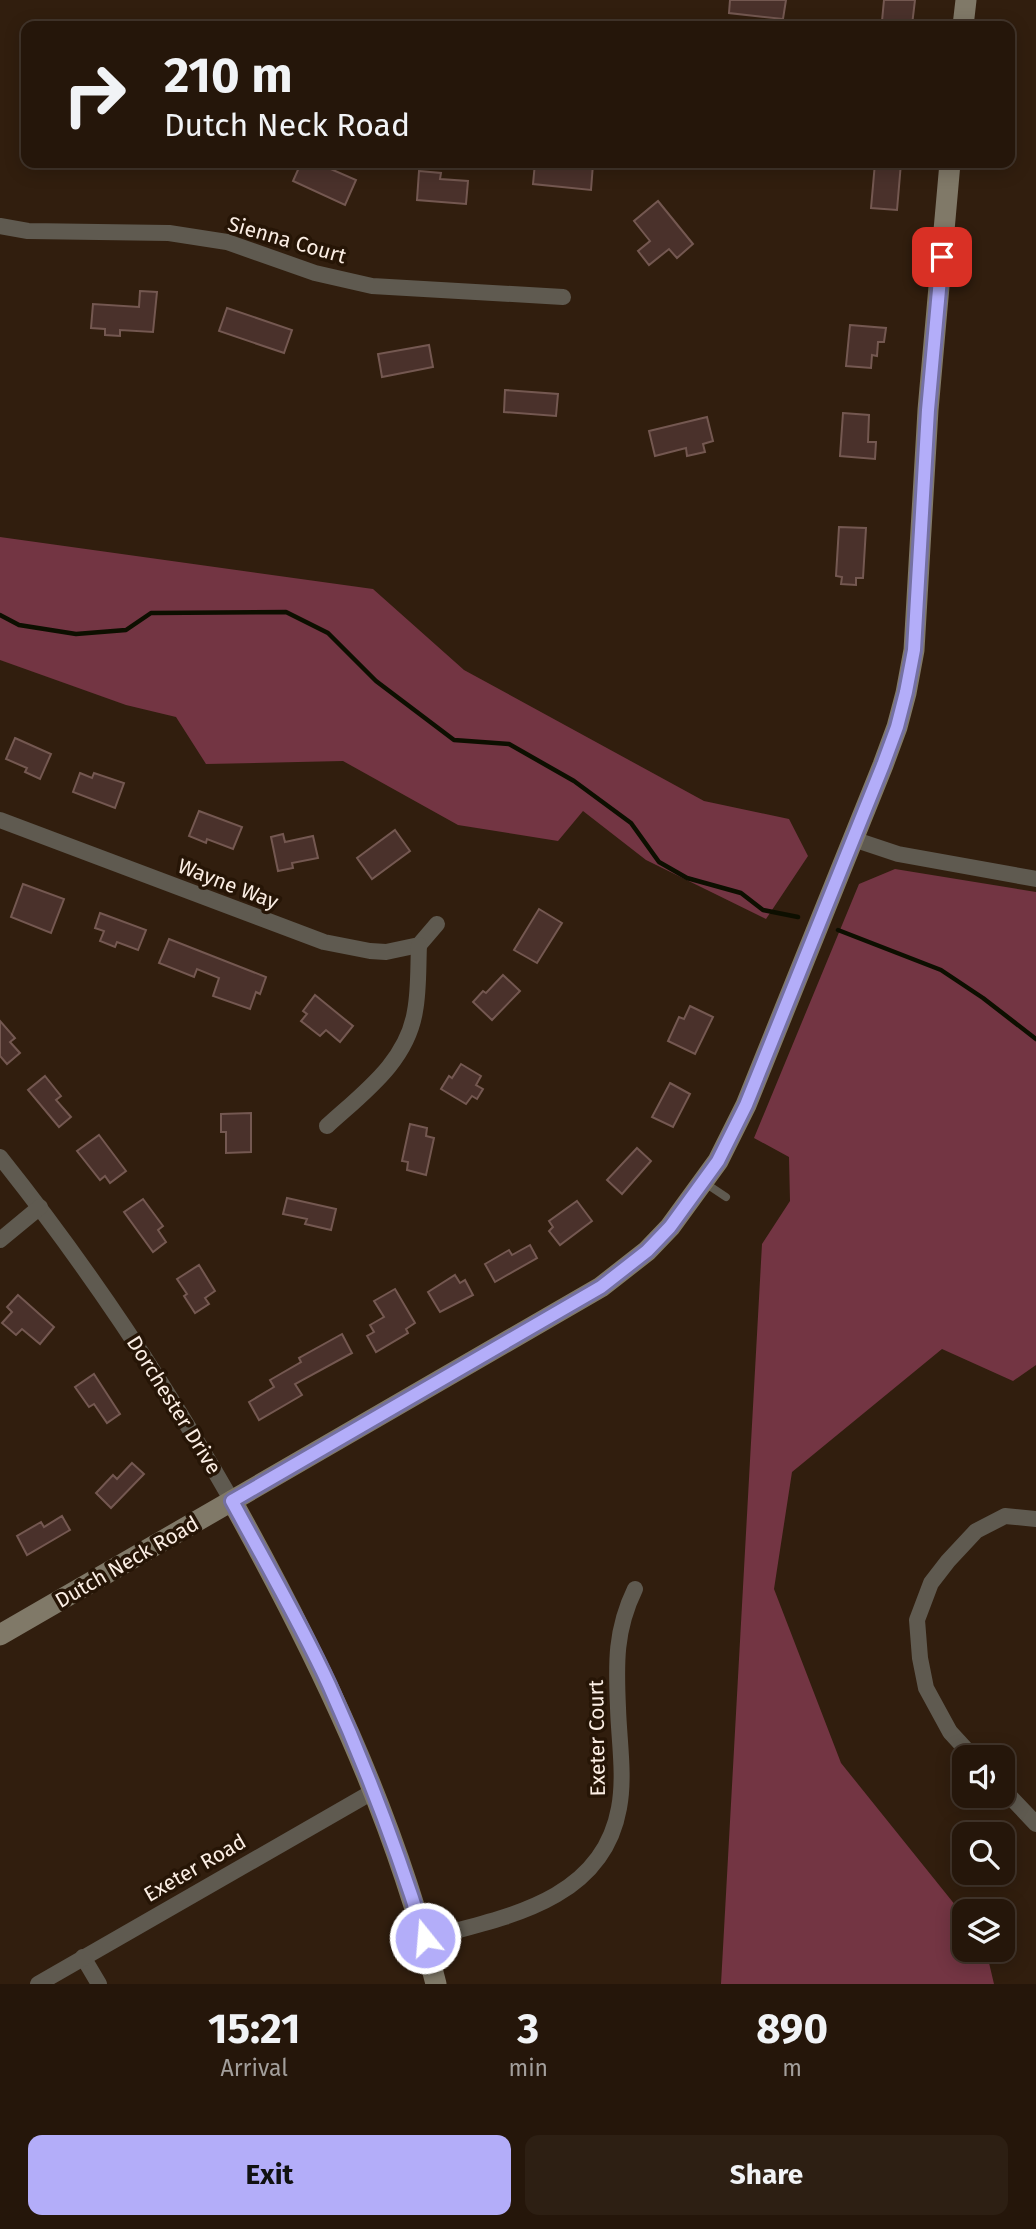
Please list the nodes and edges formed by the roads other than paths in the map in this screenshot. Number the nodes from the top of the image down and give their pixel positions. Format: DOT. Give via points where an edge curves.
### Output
graph roads {
  1 [pos="965,0"];
  2 [pos="963,21"];
  3 [pos="950,168"];
  4 [pos="0,226"];
  5 [pos="563,297"];
  6 [pos="0,820"];
  7 [pos="853,839"];
  8 [pos="1036,879"];
  9 [pos="437,924"];
  10 [pos="419,945"];
  11 [pos="327,1126"];
  12 [pos="0,1157"];
  13 [pos="704,1182"];
  14 [pos="726,1197"];
  15 [pos="40,1208"];
  16 [pos="0,1240"];
  17 [pos="232,1501"];
  18 [pos="1036,1520"];
  19 [pos="635,1589"];
  20 [pos="0,1635"];
  21 [pos="962,1745"];
  22 [pos="374,1791"];
  23 [pos="1015,1802"];
  24 [pos="1036,1824"];
  25 [pos="425,1938"];
  26 [pos="83,1957"];
  27 [pos="37,1984"];
  28 [pos="99,1984"];
  29 [pos="436,1984"];
  1 -- 2 [label="street"];
  3 -- 7 [label="street, Dutch Neck Road" via="928,410 914,650 897,727"];
  4 -- 5 [label="street, Sienna Court" via="28,231 169,233 227,242 314,273 372,286"];
  6 -- 10 [label="street, Wayne Way" via="324,942 386,952"];
  7 -- 8 [label="street" via="914,858"];
  7 -- 13 [label="street, Dutch Neck Road" via="746,1105"];
  9 -- 10 [label="street"];
  10 -- 11 [label="street" via="415,1011 405,1045 379,1078"];
  12 -- 15 [label="street, Dorchester Drive"];
  13 -- 14 [label="lane"];
  13 -- 17 [label="street, Dutch Neck Road" via="647,1251 601,1287"];
  15 -- 16 [label="street"];
  15 -- 17 [label="street, Dorchester Drive" via="135,1341"];
  17 -- 20 [label="street, Dutch Neck Road"];
  17 -- 22 [label="street, Dorchester Drive" via="328,1684"];
  18 -- 21 [label="street" via="1005,1516 976,1531 931,1583 917,1620 926,1688"];
  19 -- 25 [label="street, Exeter Court" via="615,1657 622,1788 619,1810 602,1852 572,1885 534,1907"];
  22 -- 25 [label="street, Dorchester Drive"];
  22 -- 26 [label="street, Exeter Road"];
  23 -- 24 [label="street"];
  25 -- 29 [label="street, Dorchester Drive"];
  26 -- 27 [label="street, Exeter Road"];
  26 -- 28 [label="street"];
}
